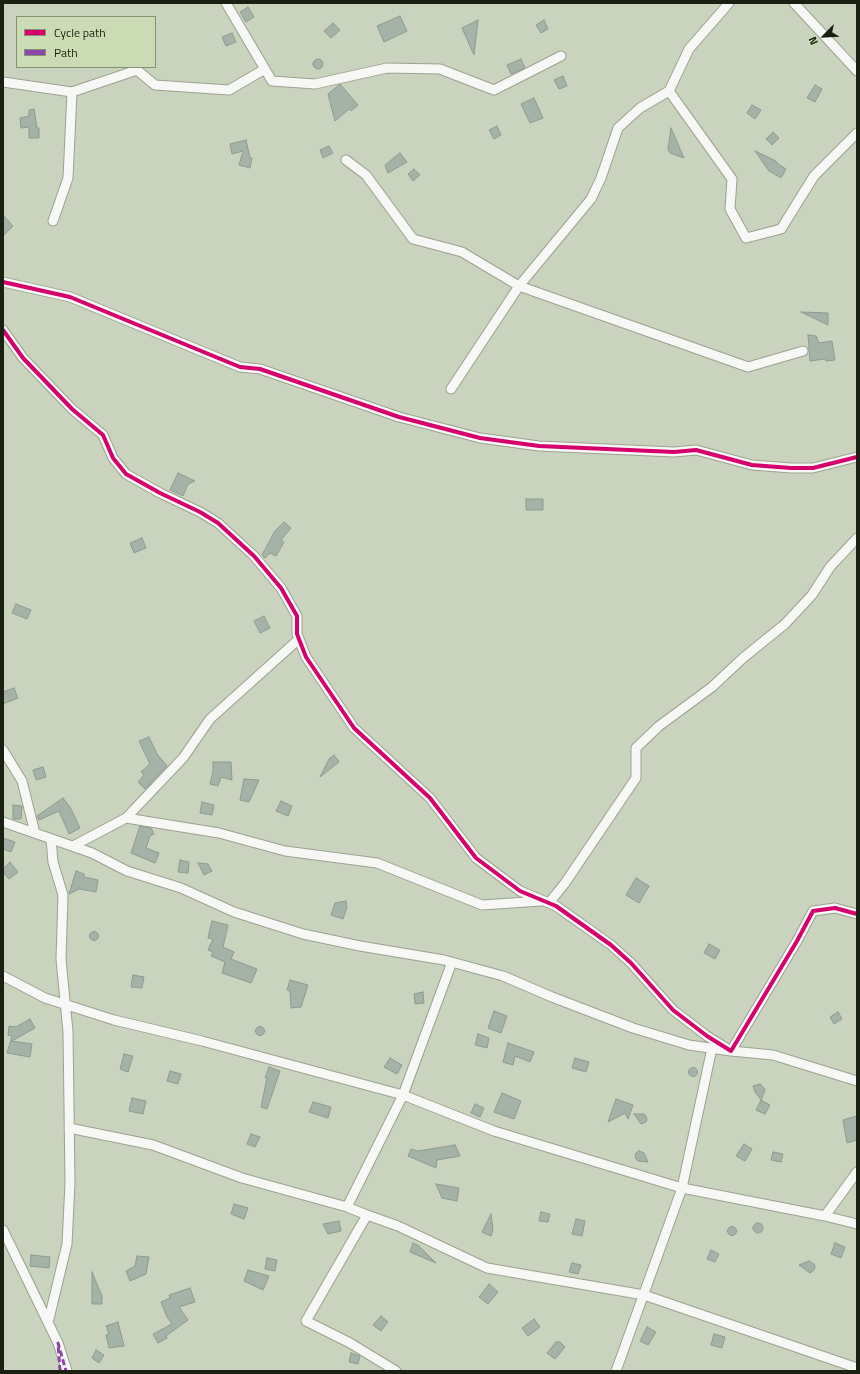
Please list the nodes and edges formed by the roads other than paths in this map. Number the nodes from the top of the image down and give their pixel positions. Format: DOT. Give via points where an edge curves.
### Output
graph roads {
  1 [pos="226,3"];
  2 [pos="729,3"];
  3 [pos="794,3"];
  4 [pos="561,56"];
  5 [pos="265,69"];
  6 [pos="857,71"];
  7 [pos="3,82"];
  8 [pos="669,91"];
  9 [pos="72,92"];
  10 [pos="857,133"];
  11 [pos="346,160"];
  12 [pos="53,221"];
  13 [pos="3,282"];
  14 [pos="519,286"];
  15 [pos="3,330"];
  16 [pos="803,351"];
  17 [pos="451,389"];
  18 [pos="857,457"];
  19 [pos="857,538"];
  20 [pos="299,639"];
  21 [pos="3,750"];
  22 [pos="126,818"];
  23 [pos="3,822"];
  24 [pos="34,833"];
  25 [pos="51,839"];
  26 [pos="73,846"];
  27 [pos="546,902"];
  28 [pos="857,914"];
  29 [pos="452,962"];
  30 [pos="3,976"];
  31 [pos="66,1004"];
  32 [pos="712,1048"];
  33 [pos="731,1051"];
  34 [pos="857,1081"];
  35 [pos="403,1095"];
  36 [pos="69,1128"];
  37 [pos="857,1172"];
  38 [pos="682,1188"];
  39 [pos="347,1207"];
  40 [pos="367,1215"];
  41 [pos="825,1216"];
  42 [pos="857,1224"];
  43 [pos="3,1230"];
  44 [pos="644,1295"];
  45 [pos="48,1323"];
  46 [pos="857,1368"];
  47 [pos="67,1371"];
  48 [pos="396,1371"];
  49 [pos="616,1371"];
  1 -- 5 [label="street"];
  2 -- 8 [label="street" via="689,49"];
  3 -- 6 [label="street"];
  4 -- 5 [label="street" via="494,90 440,68 387,68 315,84 272,81"];
  5 -- 9 [label="street" via="229,90 154,86 137,70"];
  7 -- 9 [label="street"];
  8 -- 10 [label="street" via="732,179 730,209 746,238 781,229 814,176"];
  8 -- 14 [label="street" via="640,108 618,128 591,199"];
  9 -- 12 [label="street" via="68,178"];
  11 -- 14 [label="street" via="366,176 413,238 462,252"];
  13 -- 18 [label="street" via="70,298 240,367 260,369 399,417 480,438 539,446 674,452 696,450 752,465 791,468 813,468"];
  14 -- 16 [label="street" via="748,367"];
  14 -- 17 [label="street"];
  15 -- 20 [label="street" via="29,364 103,435 113,458 126,474 218,523 254,556 281,588 296,616"];
  19 -- 27 [label="street" via="830,567 812,595 784,624 712,687 659,726 636,748 636,778 565,883"];
  20 -- 22 [label="street" via="210,719 183,758"];
  20 -- 27 [label="street" via="306,657 354,728 430,798 476,858 520,891"];
  21 -- 24 [label="street" via="22,781"];
  22 -- 26 [label="street"];
  22 -- 27 [label="street" via="219,833 285,851 377,863 482,905"];
  23 -- 24 [label="street"];
  24 -- 25 [label="street"];
  25 -- 26 [label="street"];
  25 -- 31 [label="street" via="53,862 63,895 61,959"];
  26 -- 29 [label="street" via="127,871 181,888 234,912 303,934"];
  27 -- 33 [label="street" via="556,906 611,945 631,963 673,1010"];
  28 -- 33 [label="street" via="835,908 813,910"];
  29 -- 32 [label="street" via="503,976 633,1028"];
  29 -- 35 [label="street"];
  30 -- 31 [label="street" via="45,998"];
  31 -- 35 [label="street" via="114,1020"];
  31 -- 36 [label="street"];
  32 -- 33 [label="street"];
  32 -- 38 [label="street"];
  33 -- 34 [label="street" via="773,1055"];
  35 -- 38 [label="street" via="494,1131"];
  35 -- 39 [label="street"];
  36 -- 39 [label="street" via="153,1145 242,1178"];
  36 -- 45 [label="street" via="67,1244"];
  37 -- 41 [label="street"];
  38 -- 41 [label="street"];
  38 -- 44 [label="street"];
  39 -- 40 [label="street"];
  40 -- 44 [label="street" via="398,1226 487,1268"];
  40 -- 48 [label="street" via="306,1321 350,1343"];
  41 -- 42 [label="street"];
  43 -- 45 [label="street"];
  44 -- 46 [label="street"];
  44 -- 49 [label="street"];
  45 -- 47 [label="street"];
}
